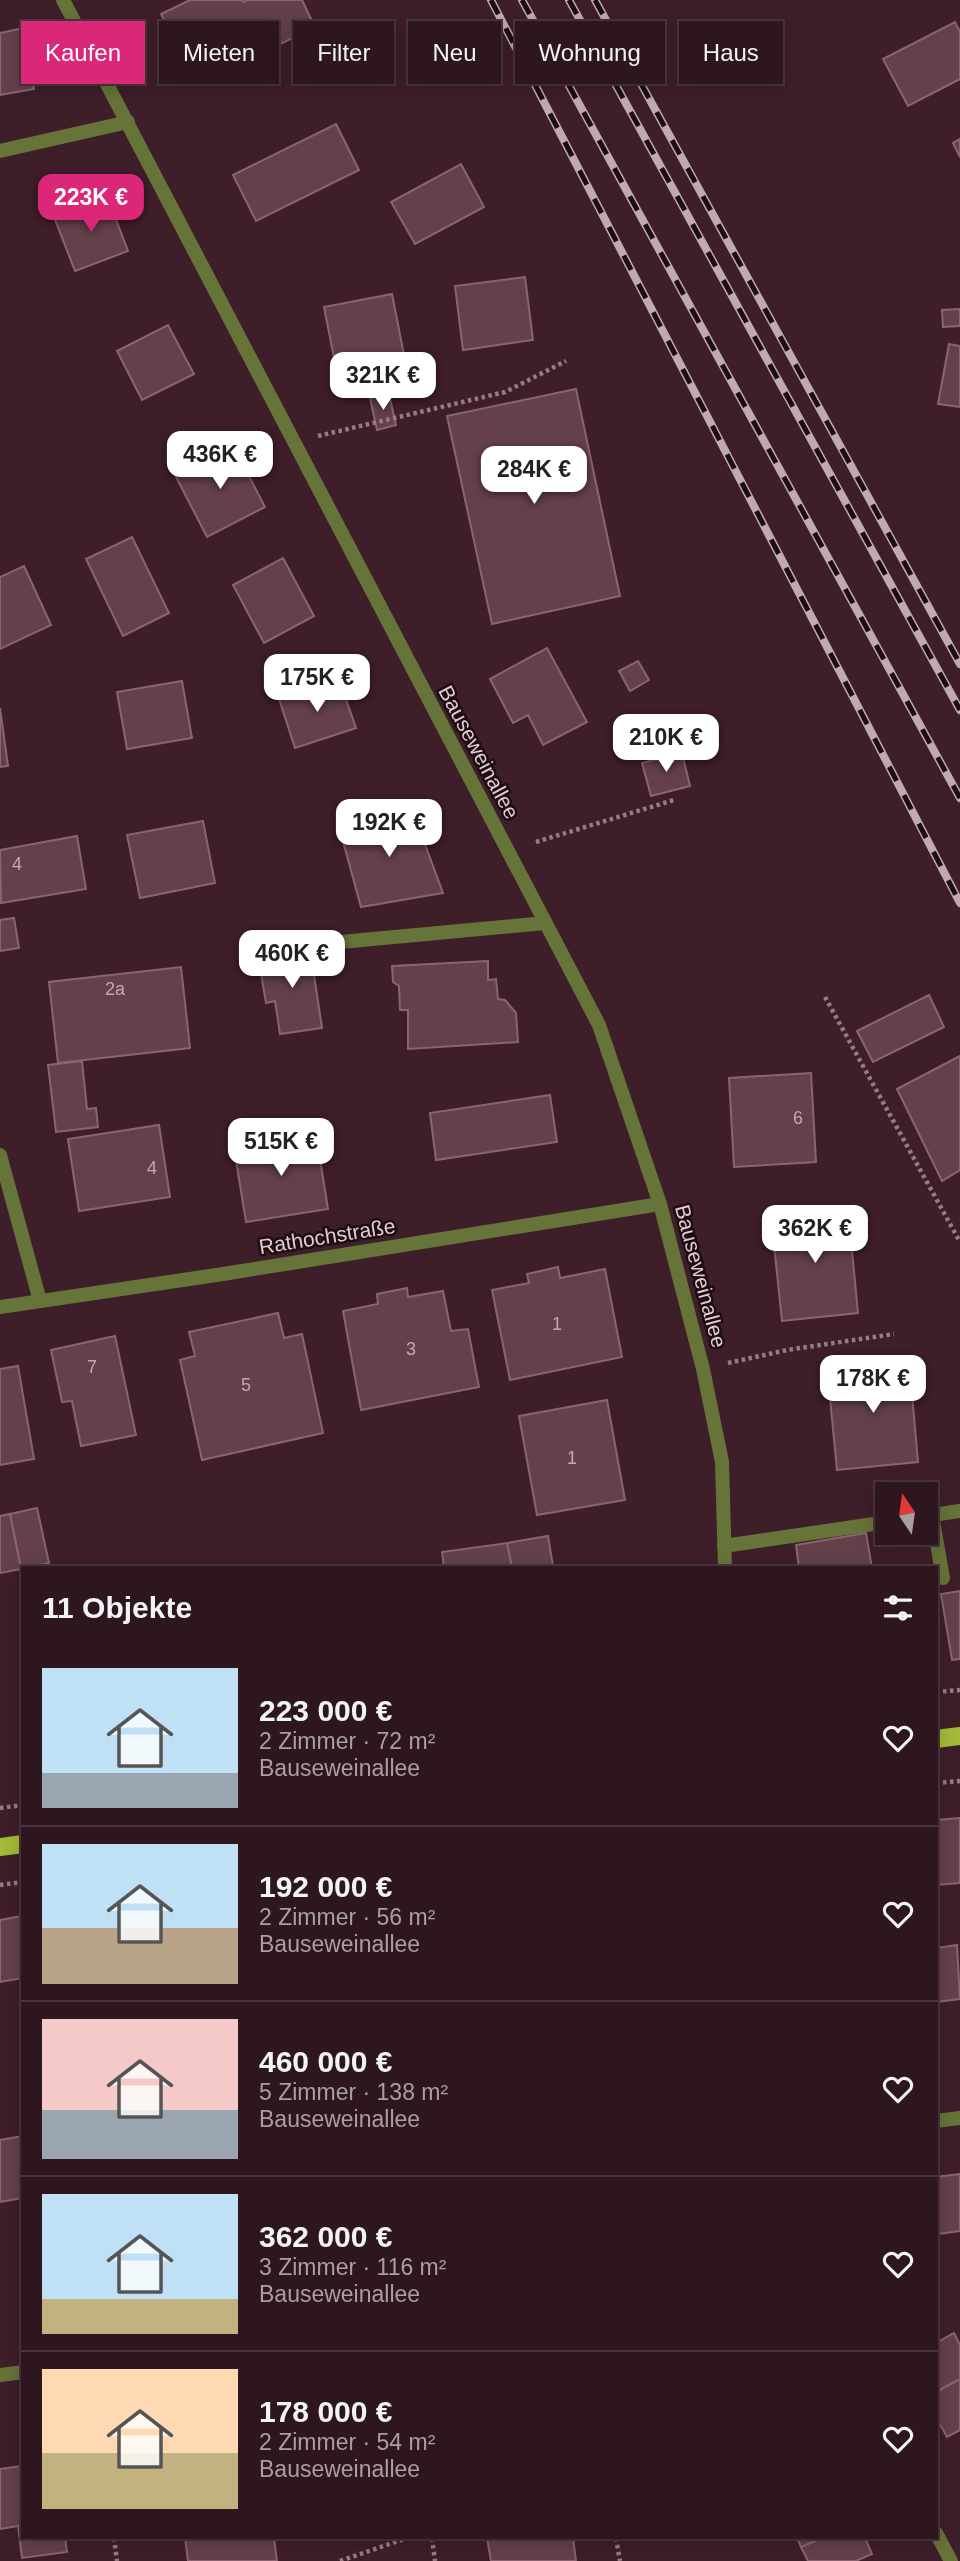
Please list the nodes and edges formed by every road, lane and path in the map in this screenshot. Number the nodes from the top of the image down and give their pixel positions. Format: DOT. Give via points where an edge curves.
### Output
graph roads {
  1 [pos="63,0"];
  2 [pos="128,122"];
  3 [pos="0,151"];
  4 [pos="566,361"];
  5 [pos="293,442"];
  6 [pos="674,800"];
  7 [pos="536,842"];
  8 [pos="545,923"];
  9 [pos="330,943"];
  10 [pos="825,997"];
  11 [pos="0,1155"];
  12 [pos="660,1204"];
  13 [pos="960,1242"];
  14 [pos="40,1301"];
  15 [pos="0,1307"];
  16 [pos="894,1334"];
  17 [pos="703,1369"];
  18 [pos="960,1511"];
  19 [pos="938,1515"];
  20 [pos="875,1524"];
  21 [pos="936,1545"];
  22 [pos="724,1546"];
  23 [pos="725,1566"];
  24 [pos="943,1578"];
  25 [pos="960,1690"];
  26 [pos="938,1692"];
  27 [pos="960,1736"];
  28 [pos="938,1739"];
  29 [pos="960,1780"];
  30 [pos="938,1783"];
  31 [pos="21,1805"];
  32 [pos="0,1808"];
  33 [pos="21,1844"];
  34 [pos="0,1847"];
  35 [pos="21,1882"];
  36 [pos="0,1885"];
  37 [pos="960,2118"];
  38 [pos="938,2121"];
  39 [pos="21,2372"];
  40 [pos="0,2375"];
  41 [pos="938,2537"];
  42 [pos="114,2539"];
  43 [pos="404,2539"];
  44 [pos="432,2539"];
  45 [pos="616,2539"];
  46 [pos="117,2561"];
  47 [pos="340,2561"];
  48 [pos="435,2561"];
  49 [pos="620,2561"];
  50 [pos="951,2561"];
  1 -- 2 [label="street, Bauseweinallee"];
  2 -- 3 [label="street"];
  2 -- 5 [label="street, Bauseweinallee"];
  4 -- 5 [label="path" via="505,392"];
  5 -- 8 [label="street, Bauseweinallee"];
  6 -- 7 [label="path"];
  8 -- 9 [label="street"];
  8 -- 12 [label="street, Bauseweinallee" via="599,1025"];
  10 -- 13 [label="path"];
  11 -- 14 [label="street"];
  12 -- 14 [label="street, Rathochstraße"];
  12 -- 17 [label="street, Bauseweinallee"];
  14 -- 15 [label="street, Rathochstraße"];
  16 -- 17 [label="path" via="787,1350"];
  17 -- 22 [label="street, Bauseweinallee" via="722,1462"];
  18 -- 19 [label="street"];
  20 -- 22 [label="street"];
  21 -- 24 [label="street"];
  22 -- 23 [label="street, Bauseweinallee"];
  25 -- 26 [label="path"];
  27 -- 28 [label="main road"];
  29 -- 30 [label="path"];
  31 -- 32 [label="path"];
  33 -- 34 [label="main road"];
  35 -- 36 [label="path"];
  37 -- 38 [label="street"];
  39 -- 40 [label="street"];
  41 -- 50 [label="street"];
  42 -- 46 [label="path"];
  43 -- 47 [label="path"];
  44 -- 48 [label="path"];
  45 -- 49 [label="path"];
}
